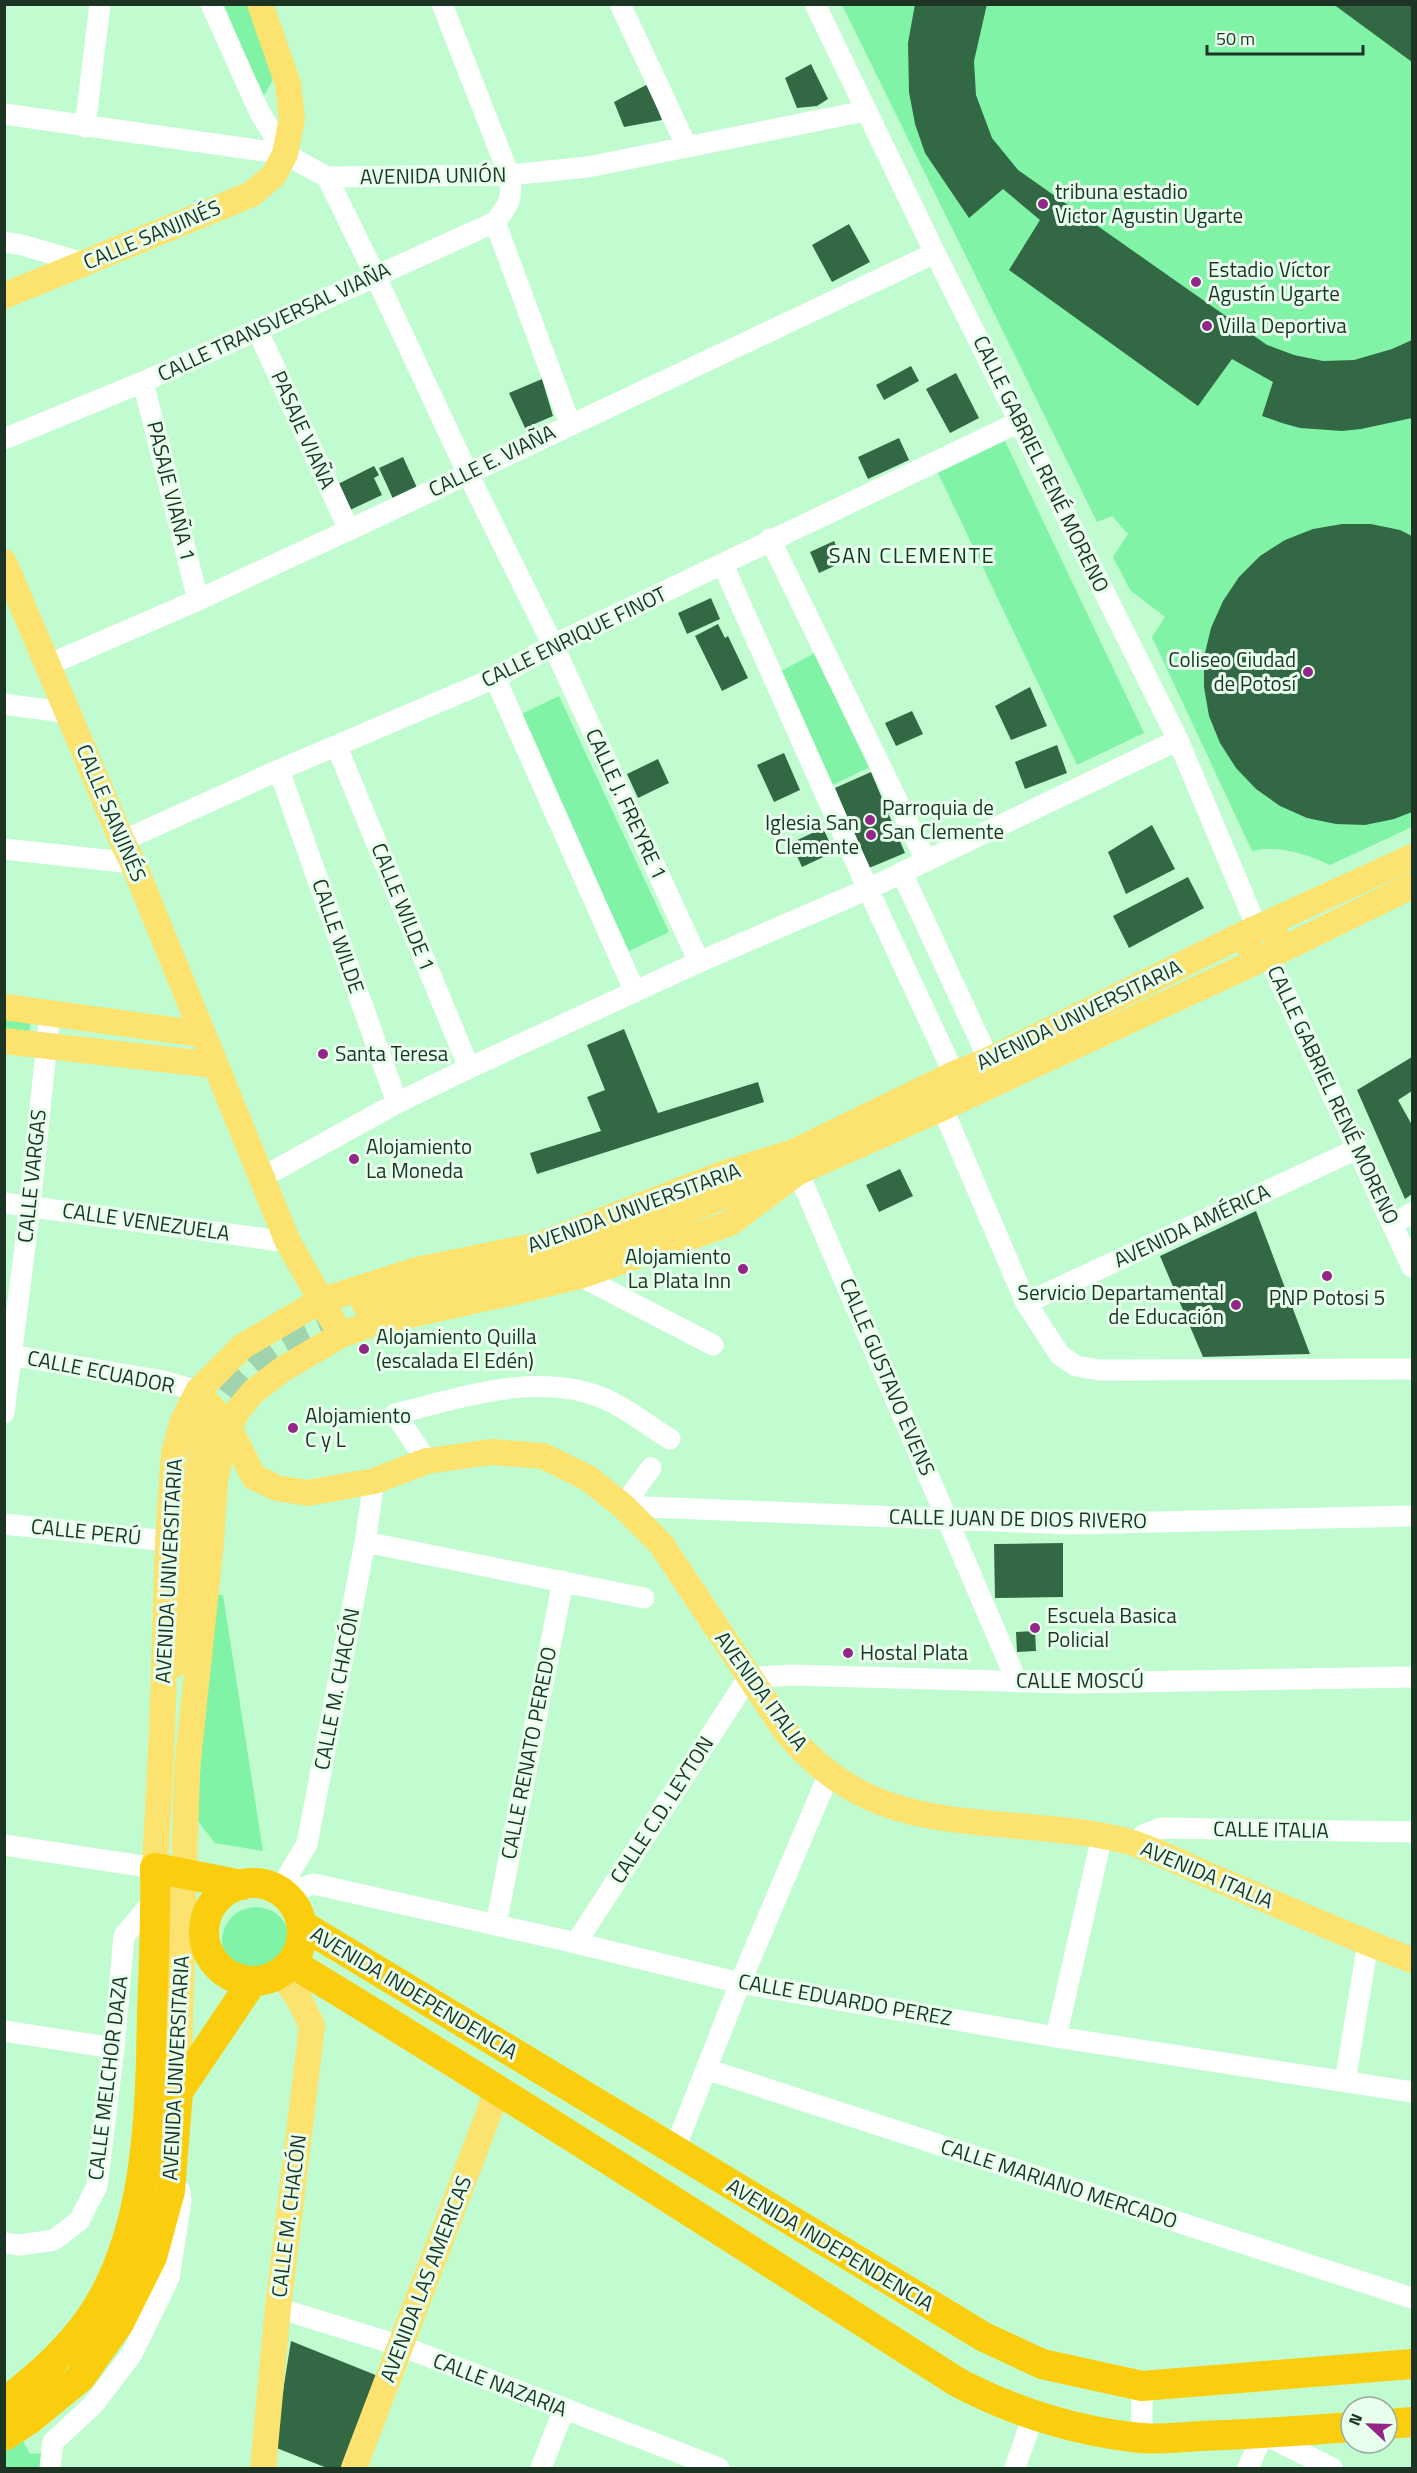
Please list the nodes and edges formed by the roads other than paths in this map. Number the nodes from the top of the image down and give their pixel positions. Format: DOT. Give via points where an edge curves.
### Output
graph roads {
  1 [pos="100,4"];
  2 [pos="211,4"];
  3 [pos="260,4"];
  4 [pos="442,4"];
  5 [pos="620,4"];
  6 [pos="815,4"];
  7 [pos="866,111"];
  8 [pos="4,114"];
  9 [pos="85,127"];
  10 [pos="687,147"];
  11 [pos="285,154"];
  12 [pos="509,175"];
  13 [pos="327,177"];
  14 [pos="495,222"];
  15 [pos="4,242"];
  16 [pos="935,253"];
  17 [pos="84,263"];
  18 [pos="375,275"];
  19 [pos="4,296"];
  20 [pos="257,329"];
  21 [pos="143,382"];
  22 [pos="1021,421"];
  23 [pos="570,424"];
  24 [pos="4,439"];
  25 [pos="468,474"];
  26 [pos="349,530"];
  27 [pos="770,539"];
  28 [pos="4,562"];
  29 [pos="723,565"];
  30 [pos="198,600"];
  31 [pos="553,645"];
  32 [pos="48,665"];
  33 [pos="495,678"];
  34 [pos="4,704"];
  35 [pos="69,713"];
  36 [pos="1178,740"];
  37 [pos="337,747"];
  38 [pos="279,770"];
  39 [pos="4,849"];
  40 [pos="128,852"];
  41 [pos="1413,856"];
  42 [pos="926,860"];
  43 [pos="902,873"];
  44 [pos="1413,886"];
  45 [pos="868,889"];
  46 [pos="1257,928"];
  47 [pos="1268,956"];
  48 [pos="693,971"];
  49 [pos="647,993"];
  50 [pos="4,1007"];
  51 [pos="50,1013"];
  52 [pos="202,1034"];
  53 [pos="4,1041"];
  54 [pos="46,1046"];
  55 [pos="215,1065"];
  56 [pos="469,1068"];
  57 [pos="994,1071"];
  58 [pos="943,1079"];
  59 [pos="965,1097"];
  60 [pos="397,1103"];
  61 [pos="942,1108"];
  62 [pos="1358,1149"];
  63 [pos="796,1162"];
  64 [pos="261,1178"];
  65 [pos="4,1203"];
  66 [pos="30,1206"];
  67 [pos="1413,1213"];
  68 [pos="1392,1224"];
  69 [pos="288,1242"];
  70 [pos="1413,1267"];
  71 [pos="580,1276"];
  72 [pos="320,1301"];
  73 [pos="1026,1303"];
  74 [pos="365,1305"];
  75 [pos="341,1335"];
  76 [pos="713,1345"];
  77 [pos="8,1355"];
  78 [pos="1413,1369"];
  79 [pos="198,1391"];
  80 [pos="4,1413"];
  81 [pos="217,1427"];
  82 [pos="670,1439"];
  83 [pos="427,1461"];
  84 [pos="651,1468"];
  85 [pos="254,1477"];
  86 [pos="374,1481"];
  87 [pos="215,1482"];
  88 [pos="623,1506"];
  89 [pos="1413,1516"];
  90 [pos="948,1519"];
  91 [pos="4,1524"];
  92 [pos="168,1541"];
  93 [pos="365,1542"];
  94 [pos="562,1581"];
  95 [pos="644,1598"];
  96 [pos="183,1629"];
  97 [pos="748,1677"];
  98 [pos="1413,1677"];
  99 [pos="1017,1682"];
  100 [pos="162,1732"];
  101 [pos="187,1769"];
  102 [pos="829,1774"];
  103 [pos="1413,1832"];
  104 [pos="1102,1836"];
  105 [pos="1135,1844"];
  106 [pos="4,1845"];
  107 [pos="169,1871"];
  108 [pos="242,1885"];
  109 [pos="282,1892"];
  110 [pos="169,1904"];
  111 [pos="302,1925"];
  112 [pos="496,1925"];
  113 [pos="576,1943"];
  114 [pos="1368,1943"];
  115 [pos="207,1949"];
  116 [pos="1413,1960"];
  117 [pos="286,1968"];
  118 [pos="252,1982"];
  119 [pos="740,1983"];
  120 [pos="4,2031"];
  121 [pos="1056,2037"];
  122 [pos="114,2048"];
  123 [pos="706,2069"];
  124 [pos="1346,2082"];
  125 [pos="498,2089"];
  126 [pos="178,2092"];
  127 [pos="1413,2092"];
  128 [pos="174,2145"];
  129 [pos="674,2151"];
  130 [pos="4,2243"];
  131 [pos="1413,2298"];
  132 [pos="278,2308"];
  133 [pos="400,2346"];
  134 [pos="1413,2364"];
  135 [pos="1142,2386"];
  136 [pos="4,2403"];
  137 [pos="564,2409"];
  138 [pos="1033,2416"];
  139 [pos="1339,2428"];
  140 [pos="1263,2434"];
  141 [pos="4,2436"];
  142 [pos="1142,2438"];
  143 [pos="50,2469"];
  144 [pos="263,2469"];
  145 [pos="354,2469"];
  146 [pos="541,2469"];
  147 [pos="719,2469"];
  148 [pos="1015,2469"];
  149 [pos="1248,2469"];
  150 [pos="1332,2469"];
  1 -- 9 [label="street"];
  2 -- 11 [label="street" via="260,113"];
  3 -- 11 [label="main road" via="288,84 292,119"];
  4 -- 12 [label="street"];
  5 -- 10 [label="street"];
  6 -- 7 [label="street, CALLE GABRIEL RENÉ MORENO"];
  7 -- 10 [label="street, AVENIDA UNIÓN"];
  7 -- 16 [label="street, CALLE GABRIEL RENÉ MORENO"];
  8 -- 9 [label="street, AVENIDA UNIÓN"];
  9 -- 11 [label="street, AVENIDA UNIÓN"];
  10 -- 12 [label="street, AVENIDA UNIÓN" via="588,167"];
  11 -- 13 [label="street, AVENIDA UNIÓN"];
  11 -- 17 [label="main road, CALLE SANJINÉS" via="274,175 252,194"];
  12 -- 13 [label="street, AVENIDA UNIÓN"];
  12 -- 14 [label="street" via="513,192"];
  13 -- 18 [label="street, CALLE J. FREYRE 1"];
  14 -- 18 [label="street, CALLE TRANSVERSAL VIAÑA"];
  14 -- 23 [label="street"];
  15 -- 17 [label="street"];
  16 -- 22 [label="street, CALLE GABRIEL RENÉ MORENO"];
  16 -- 23 [label="street, CALLE E. VIAÑA"];
  17 -- 19 [label="main road, CALLE SANJINÉS"];
  18 -- 20 [label="street, CALLE TRANSVERSAL VIAÑA"];
  18 -- 25 [label="street, CALLE J. FREYRE 1"];
  20 -- 21 [label="street, CALLE TRANSVERSAL VIAÑA"];
  20 -- 26 [label="street, PASAJE VIAÑA"];
  21 -- 24 [label="street, CALLE TRANSVERSAL VIAÑA"];
  21 -- 30 [label="street, PASAJE VIAÑA 1"];
  22 -- 27 [label="street, CALLE ENRIQUE FINOT"];
  22 -- 36 [label="street, CALLE GABRIEL RENÉ MORENO"];
  23 -- 25 [label="street, CALLE E. VIAÑA"];
  25 -- 26 [label="street, CALLE E. VIAÑA"];
  25 -- 31 [label="street, CALLE J. FREYRE 1"];
  26 -- 30 [label="street, CALLE E. VIAÑA"];
  27 -- 29 [label="street, CALLE ENRIQUE FINOT"];
  27 -- 42 [label="street"];
  28 -- 32 [label="main road, CALLE SANJINÉS"];
  29 -- 31 [label="street, CALLE ENRIQUE FINOT"];
  29 -- 45 [label="street"];
  30 -- 32 [label="street, CALLE E. VIAÑA"];
  31 -- 33 [label="street, CALLE ENRIQUE FINOT"];
  31 -- 48 [label="street, CALLE J. FREYRE 1"];
  32 -- 35 [label="main road, CALLE SANJINÉS"];
  33 -- 37 [label="street, CALLE ENRIQUE FINOT"];
  33 -- 49 [label="street"];
  34 -- 35 [label="street"];
  35 -- 40 [label="main road, CALLE SANJINÉS"];
  36 -- 42 [label="street"];
  36 -- 46 [label="street, CALLE GABRIEL RENÉ MORENO"];
  37 -- 38 [label="street, CALLE ENRIQUE FINOT"];
  37 -- 56 [label="street, CALLE WILDE 1"];
  38 -- 40 [label="street, CALLE ENRIQUE FINOT"];
  38 -- 60 [label="street, CALLE WILDE"];
  39 -- 40 [label="street"];
  40 -- 52 [label="main road, CALLE SANJINÉS"];
  41 -- 46 [label="main road, AVENIDA UNIVERSITARIA"];
  42 -- 43 [label="street"];
  43 -- 45 [label="street"];
  43 -- 57 [label="street"];
  44 -- 47 [label="main road, AVENIDA UNIVERSITARIA"];
  45 -- 48 [label="street"];
  45 -- 58 [label="street"];
  46 -- 47 [label="main road" via="1269,928 1276,935 1278,945"];
  46 -- 57 [label="main road, AVENIDA UNIVERSITARIA"];
  47 -- 57 [label="main road, AVENIDA UNIVERSITARIA"];
  47 -- 62 [label="street, CALLE GABRIEL RENÉ MORENO"];
  48 -- 49 [label="street"];
  49 -- 56 [label="street"];
  50 -- 51 [label="main road"];
  51 -- 52 [label="main road"];
  51 -- 54 [label="street, CALLE VARGAS"];
  52 -- 55 [label="main road, CALLE SANJINÉS"];
  53 -- 54 [label="main road"];
  54 -- 55 [label="main road"];
  54 -- 66 [label="street, CALLE VARGAS"];
  55 -- 64 [label="main road, CALLE SANJINÉS"];
  56 -- 60 [label="street"];
  57 -- 58 [label="main road, AVENIDA UNIVERSITARIA"];
  57 -- 59 [label="main road, AVENIDA UNIVERSITARIA"];
  58 -- 59 [label="street"];
  58 -- 61 [label="street"];
  58 -- 63 [label="main road, AVENIDA UNIVERSITARIA"];
  59 -- 61 [label="main road, AVENIDA UNIVERSITARIA"];
  60 -- 64 [label="street"];
  61 -- 63 [label="main road, AVENIDA UNIVERSITARIA"];
  61 -- 73 [label="street"];
  62 -- 68 [label="street, CALLE GABRIEL RENÉ MORENO"];
  62 -- 73 [label="street, AVENIDA AMÉRICA"];
  63 -- 71 [label="main road, AVENIDA UNIVERSITARIA" via="730,1223"];
  63 -- 72 [label="main road, AVENIDA UNIVERSITARIA" via="723,1174 539,1245 417,1270"];
  63 -- 74 [label="main road" via="731,1193 556,1262"];
  63 -- 90 [label="street, CALLE GUSTAVO EVENS"];
  64 -- 69 [label="main road, CALLE SANJINÉS"];
  65 -- 66 [label="street, CALLE VENEZUELA"];
  66 -- 69 [label="street, CALLE VENEZUELA"];
  66 -- 77 [label="street, CALLE VARGAS"];
  67 -- 68 [label="street"];
  68 -- 70 [label="street, CALLE GABRIEL RENÉ MORENO"];
  69 -- 72 [label="main road, CALLE SANJINÉS"];
  71 -- 75 [label="main road, AVENIDA UNIVERSITARIA" via="377,1322"];
  71 -- 76 [label="street"];
  72 -- 75 [label="main road, CALLE SANJINÉS"];
  72 -- 79 [label="main road, AVENIDA UNIVERSITARIA" via="243,1346"];
  73 -- 78 [label="street" via="1060,1354 1076,1366 1100,1370"];
  75 -- 81 [label="main road, AVENIDA UNIVERSITARIA" via="283,1369"];
  77 -- 79 [label="street, CALLE ECUADOR" via="163,1381"];
  77 -- 80 [label="street, CALLE VARGAS"];
  79 -- 81 [label="main road"];
  79 -- 92 [label="main road, AVENIDA UNIVERSITARIA" via="183,1421 174,1453"];
  81 -- 85 [label="main road"];
  81 -- 87 [label="main road, AVENIDA UNIVERSITARIA" via="224,1438"];
  81 -- 96 [label="main road"];
  82 -- 83 [label="street" via="603,1398 527,1386 395,1414"];
  83 -- 86 [label="main road, AVENIDA ITALIA"];
  83 -- 88 [label="main road, AVENIDA ITALIA" via="491,1452 543,1456 588,1478"];
  84 -- 88 [label="street"];
  85 -- 86 [label="main road, AVENIDA ITALIA" via="277,1488 308,1493"];
  85 -- 87 [label="main road" via="229,1473"];
  86 -- 93 [label="street, CALLE M. CHACÓN"];
  87 -- 101 [label="main road, AVENIDA UNIVERSITARIA"];
  88 -- 90 [label="street, CALLE JUAN DE DIOS RIVERO"];
  88 -- 97 [label="main road, AVENIDA ITALIA" via="661,1544"];
  89 -- 90 [label="street, CALLE JUAN DE DIOS RIVERO" via="1071,1524"];
  90 -- 99 [label="street, CALLE GUSTAVO EVENS"];
  91 -- 92 [label="street, CALLE PERÚ"];
  92 -- 100 [label="main road, AVENIDA UNIVERSITARIA"];
  93 -- 94 [label="street"];
  93 -- 109 [label="street, CALLE M. CHACÓN" via="307,1844"];
  94 -- 95 [label="street"];
  94 -- 112 [label="street, CALLE RENATO PEREDO"];
  96 -- 100 [label="main road"];
  96 -- 101 [label="main road"];
  97 -- 99 [label="street, CALLE MOSCÚ"];
  97 -- 102 [label="main road, AVENIDA ITALIA" via="802,1751"];
  97 -- 113 [label="street, CALLE C.D. LEYTON"];
  98 -- 99 [label="street, CALLE MOSCÚ"];
  100 -- 107 [label="main road, AVENIDA UNIVERSITARIA"];
  101 -- 107 [label="main road, AVENIDA UNIVERSITARIA"];
  102 -- 104 [label="main road, AVENIDA ITALIA" via="866,1797 898,1810"];
  102 -- 119 [label="street"];
  103 -- 105 [label="street, CALLE ITALIA" via="1161,1828 1143,1835"];
  104 -- 105 [label="main road, AVENIDA ITALIA"];
  104 -- 121 [label="street"];
  105 -- 114 [label="main road, AVENIDA ITALIA"];
  106 -- 107 [label="street"];
  107 -- 108 [label="highway"];
  107 -- 110 [label="highway, AVENIDA UNIVERSITARIA"];
  108 -- 109 [label="highway" via="265,1884"];
  108 -- 115 [label="highway" via="221,1895 211,1906 205,1920"];
  109 -- 111 [label="highway" via="298,1912"];
  109 -- 112 [label="street, CALLE EDUARDO PEREZ" via="314,1884"];
  110 -- 115 [label="main road"];
  110 -- 122 [label="street, CALLE MELCHOR DAZA" via="124,1936"];
  110 -- 126 [label="main road, AVENIDA UNIVERSITARIA"];
  110 -- 136 [label="highway, AVENIDA UNIVERSITARIA" via="144,2153 134,2212 119,2262 91,2317 47,2369"];
  111 -- 117 [label="highway" via="298,1952"];
  111 -- 129 [label="highway, AVENIDA INDEPENDENCIA"];
  112 -- 113 [label="street, CALLE EDUARDO PEREZ"];
  113 -- 119 [label="street, CALLE EDUARDO PEREZ"];
  114 -- 116 [label="main road, AVENIDA ITALIA"];
  114 -- 124 [label="street"];
  115 -- 118 [label="highway" via="224,1973"];
  117 -- 118 [label="highway" via="267,1980"];
  117 -- 125 [label="highway, AVENIDA INDEPENDENCIA"];
  117 -- 132 [label="main road, CALLE M. CHACÓN" via="312,2026"];
  118 -- 126 [label="highway"];
  119 -- 121 [label="street, CALLE EDUARDO PEREZ"];
  119 -- 123 [label="street"];
  120 -- 122 [label="street"];
  121 -- 124 [label="street, CALLE EDUARDO PEREZ"];
  122 -- 130 [label="street, CALLE MELCHOR DAZA" via="97,2186 79,2221 54,2240 21,2245"];
  123 -- 129 [label="street"];
  123 -- 131 [label="street, CALLE MARIANO MERCADO"];
  124 -- 127 [label="street, CALLE EDUARDO PEREZ"];
  125 -- 133 [label="main road, AVENIDA LAS AMERICAS"];
  125 -- 138 [label="highway, AVENIDA INDEPENDENCIA" via="957,2382"];
  126 -- 128 [label="highway, AVENIDA UNIVERSITARIA"];
  128 -- 141 [label="highway, AVENIDA UNIVERSITARIA" via="170,2191 152,2258 119,2323 80,2378"];
  128 -- 143 [label="street" via="181,2201 169,2278 132,2354 93,2405 53,2442"];
  129 -- 135 [label="highway, AVENIDA INDEPENDENCIA" via="984,2337 1042,2364"];
  132 -- 133 [label="street, CALLE NAZARIA"];
  132 -- 144 [label="main road, CALLE M. CHACÓN"];
  133 -- 137 [label="street, CALLE NAZARIA"];
  133 -- 145 [label="main road, AVENIDA LAS AMERICAS"];
  134 -- 135 [label="highway, AVENIDA INDEPENDENCIA"];
  135 -- 142 [label="street"];
  137 -- 146 [label="street"];
  137 -- 147 [label="street, CALLE NAZARIA"];
  138 -- 142 [label="highway, AVENIDA INDEPENDENCIA"];
  138 -- 148 [label="street"];
  139 -- 140 [label="highway, AVENIDA INDEPENDENCIA"];
  140 -- 142 [label="highway, AVENIDA INDEPENDENCIA"];
  140 -- 149 [label="street"];
  140 -- 150 [label="street"];
}
